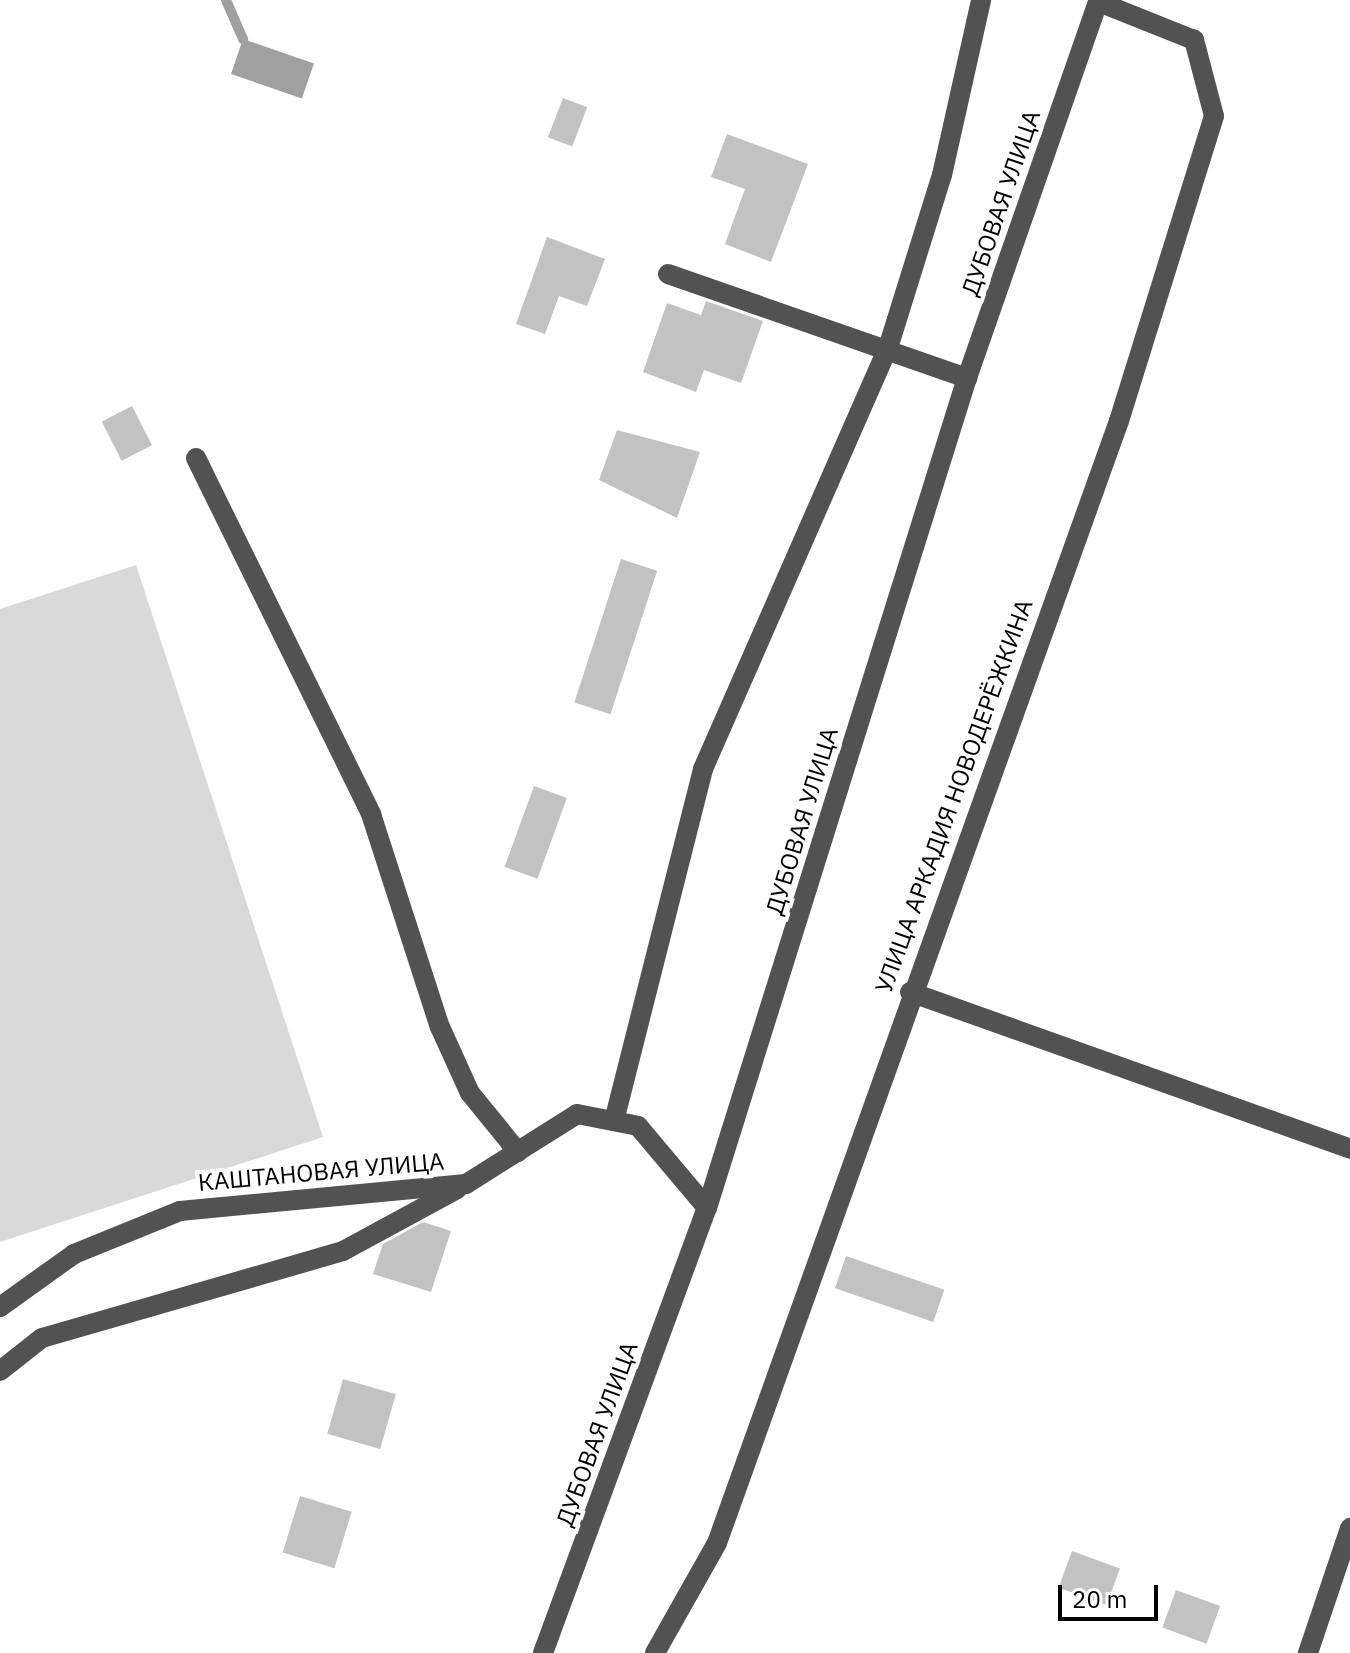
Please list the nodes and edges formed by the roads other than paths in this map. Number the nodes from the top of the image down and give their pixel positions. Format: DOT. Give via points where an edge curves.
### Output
graph roads {
  1 [pos="981,0"];
  2 [pos="1099,1"];
  3 [pos="668,274"];
  4 [pos="888,348"];
  5 [pos="967,378"];
  6 [pos="196,458"];
  7 [pos="910,992"];
  8 [pos="614,1121"];
  9 [pos="1350,1149"];
  10 [pos="518,1152"];
  11 [pos="466,1184"];
  12 [pos="707,1208"];
  13 [pos="0,1307"];
  14 [pos="0,1371"];
  15 [pos="1350,1528"];
  16 [pos="543,1653"];
  17 [pos="655,1653"];
  18 [pos="1308,1653"];
  1 -- 4 [label="street" via="942,175"];
  2 -- 5 [label="street, ДУБОВАЯ УЛИЦА"];
  2 -- 7 [label="street, УЛИЦА АРКАДИЯ НОВОДЕРЁЖКИНА" via="1194,40 1214,116 1119,421"];
  3 -- 4 [label="street"];
  4 -- 5 [label="street"];
  4 -- 8 [label="street" via="703,769"];
  5 -- 12 [label="street, ДУБОВАЯ УЛИЦА"];
  6 -- 10 [label="street" via="371,814 440,1027 470,1093"];
  7 -- 9 [label="street"];
  7 -- 17 [label="street, УЛИЦА АРКАДИЯ НОВОДЕРЁЖКИНА" via="717,1543"];
  8 -- 10 [label="street, КАШТАНОВАЯ УЛИЦА" via="577,1114"];
  8 -- 12 [label="street, КАШТАНОВАЯ УЛИЦА" via="638,1126"];
  10 -- 11 [label="street, КАШТАНОВАЯ УЛИЦА"];
  11 -- 13 [label="street, КАШТАНОВАЯ УЛИЦА" via="180,1211 74,1254"];
  11 -- 14 [label="street" via="343,1251 42,1338"];
  12 -- 16 [label="street, ДУБОВАЯ УЛИЦА"];
  15 -- 18 [label="street"];
}
